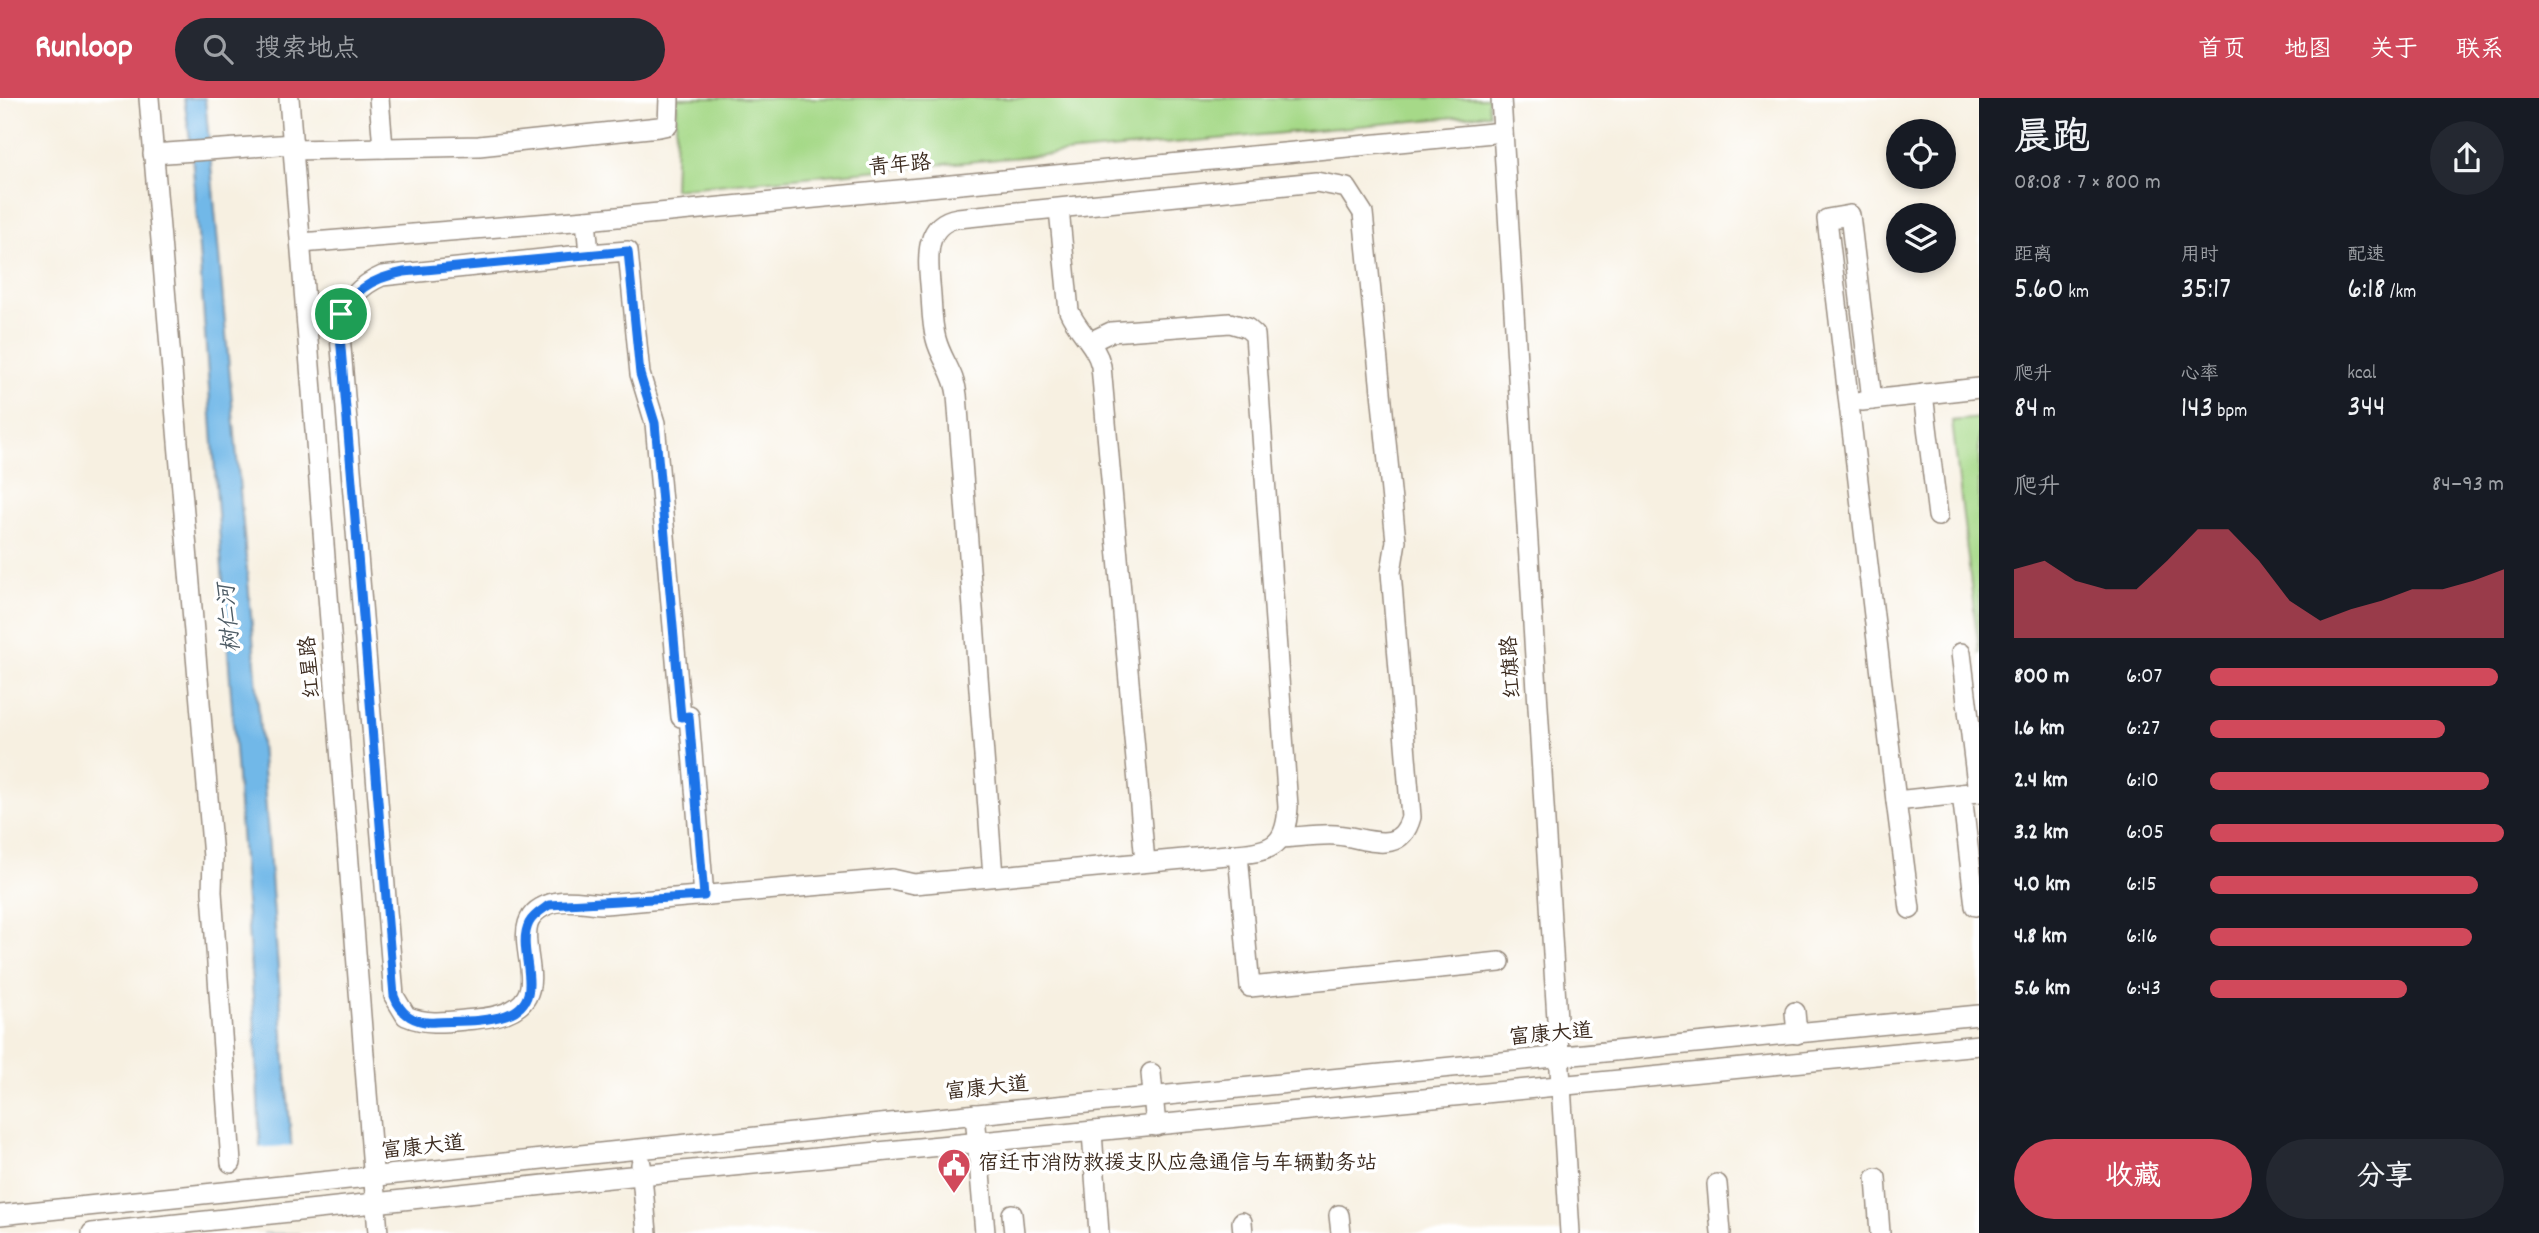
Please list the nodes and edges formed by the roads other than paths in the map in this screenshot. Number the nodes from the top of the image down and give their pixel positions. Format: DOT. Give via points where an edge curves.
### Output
graph roads {
  1 [pos="149,98"];
  2 [pos="289,98"];
  3 [pos="379,98"];
  4 [pos="669,98"];
  5 [pos="1501,98"];
  6 [pos="1503,132"];
  7 [pos="293,147"];
  8 [pos="383,148"];
  9 [pos="153,154"];
  10 [pos="1059,209"];
  11 [pos="586,220"];
  12 [pos="301,243"];
  13 [pos="589,254"];
  14 [pos="1090,342"];
  15 [pos="1979,388"];
  16 [pos="1923,394"];
  17 [pos="1872,400"];
  18 [pos="1849,402"];
  19 [pos="1938,516"];
  20 [pos="1961,653"];
  21 [pos="1973,792"];
  22 [pos="1896,801"];
  23 [pos="1281,838"];
  24 [pos="1238,854"];
  25 [pos="1145,862"];
  26 [pos="993,876"];
  27 [pos="704,896"];
  28 [pos="1975,906"];
  29 [pos="1910,909"];
  30 [pos="1500,962"];
  31 [pos="1795,1012"];
  32 [pos="1979,1015"];
  33 [pos="1797,1034"];
  34 [pos="1979,1045"];
  35 [pos="1559,1058"];
  36 [pos="1151,1073"];
  37 [pos="1560,1087"];
  38 [pos="1153,1097"];
  39 [pos="975,1114"];
  40 [pos="1156,1126"];
  41 [pos="1092,1132"];
  42 [pos="978,1143"];
  43 [pos="639,1149"];
  44 [pos="231,1163"];
  45 [pos="642,1175"];
  46 [pos="375,1177"];
  47 [pos="1876,1178"];
  48 [pos="1717,1184"];
  49 [pos="375,1203"];
  50 [pos="0,1215"];
  51 [pos="162,1225"];
  52 [pos="92,1233"];
  53 [pos="141,1233"];
  54 [pos="378,1233"];
  55 [pos="647,1233"];
  56 [pos="985,1233"];
  57 [pos="1099,1233"];
  58 [pos="1570,1233"];
  59 [pos="1721,1233"];
  60 [pos="1880,1233"];
  1 -- 9 [label="street"];
  2 -- 7 [label="street, 红星路"];
  3 -- 8 [label="street"];
  4 -- 8 [label="street" via="668,125 659,127 480,146"];
  5 -- 6 [label="street, 红旗路"];
  6 -- 11 [label="street, 青年路"];
  6 -- 35 [label="street, 红旗路"];
  7 -- 8 [label="street"];
  7 -- 9 [label="street"];
  7 -- 12 [label="street, 红星路"];
  9 -- 44 [label="street" via="213,857 212,906"];
  10 -- 14 [label="street" via="1069,311"];
  10 -- 23 [label="street" via="1316,182 1347,188 1363,213 1396,541 1391,572 1411,817 1408,829 1380,843 1337,835"];
  10 -- 26 [label="street" via="948,220 931,238 928,251 934,329 956,384"];
  11 -- 12 [label="street, 青年路"];
  11 -- 13 [label="street"];
  12 -- 46 [label="street, 红星路"];
  13 -- 27 [label="street" via="628,251 640,374 655,423 681,717 689,716"];
  13 -- 27 [label="street" via="382,276 353,296 339,323 394,996 406,1016 420,1022 509,1014 527,1000 526,932 530,921 549,905"];
  14 -- 23 [label="street" via="1111,332 1225,323 1247,328 1255,335 1288,807"];
  14 -- 25 [label="street" via="1098,350 1101,366"];
  15 -- 16 [label="street"];
  16 -- 17 [label="street"];
  16 -- 19 [label="street"];
  17 -- 18 [label="street"];
  17 -- 18 [label="street" via="1850,215 1827,219"];
  18 -- 22 [label="street"];
  20 -- 21 [label="street"];
  21 -- 22 [label="street"];
  21 -- 28 [label="street"];
  22 -- 29 [label="street"];
  23 -- 24 [label="street" via="1261,852"];
  24 -- 25 [label="street"];
  24 -- 30 [label="street" via="1250,987"];
  25 -- 26 [label="street"];
  26 -- 27 [label="street" via="914,884 892,879"];
  31 -- 33 [label="street"];
  32 -- 33 [label="street, 富康大道"];
  33 -- 35 [label="street, 富康大道"];
  34 -- 37 [label="street"];
  35 -- 37 [label="street, 红旗路"];
  35 -- 38 [label="street, 富康大道"];
  36 -- 38 [label="street"];
  37 -- 40 [label="street"];
  37 -- 58 [label="street, 红旗路"];
  38 -- 39 [label="street, 富康大道"];
  38 -- 40 [label="street"];
  39 -- 42 [label="street"];
  39 -- 43 [label="street, 富康大道"];
  40 -- 41 [label="street"];
  41 -- 42 [label="street"];
  41 -- 57 [label="street"];
  42 -- 45 [label="street"];
  42 -- 56 [label="street"];
  43 -- 45 [label="street"];
  43 -- 46 [label="street, 富康大道"];
  45 -- 49 [label="street"];
  45 -- 55 [label="street"];
  46 -- 49 [label="street, 红星路"];
  46 -- 50 [label="street, 富康大道"];
  47 -- 60 [label="street"];
  48 -- 59 [label="street"];
  49 -- 51 [label="street"];
  49 -- 54 [label="street, 红星路"];
  51 -- 52 [label="street"];
  51 -- 53 [label="street"];
}
